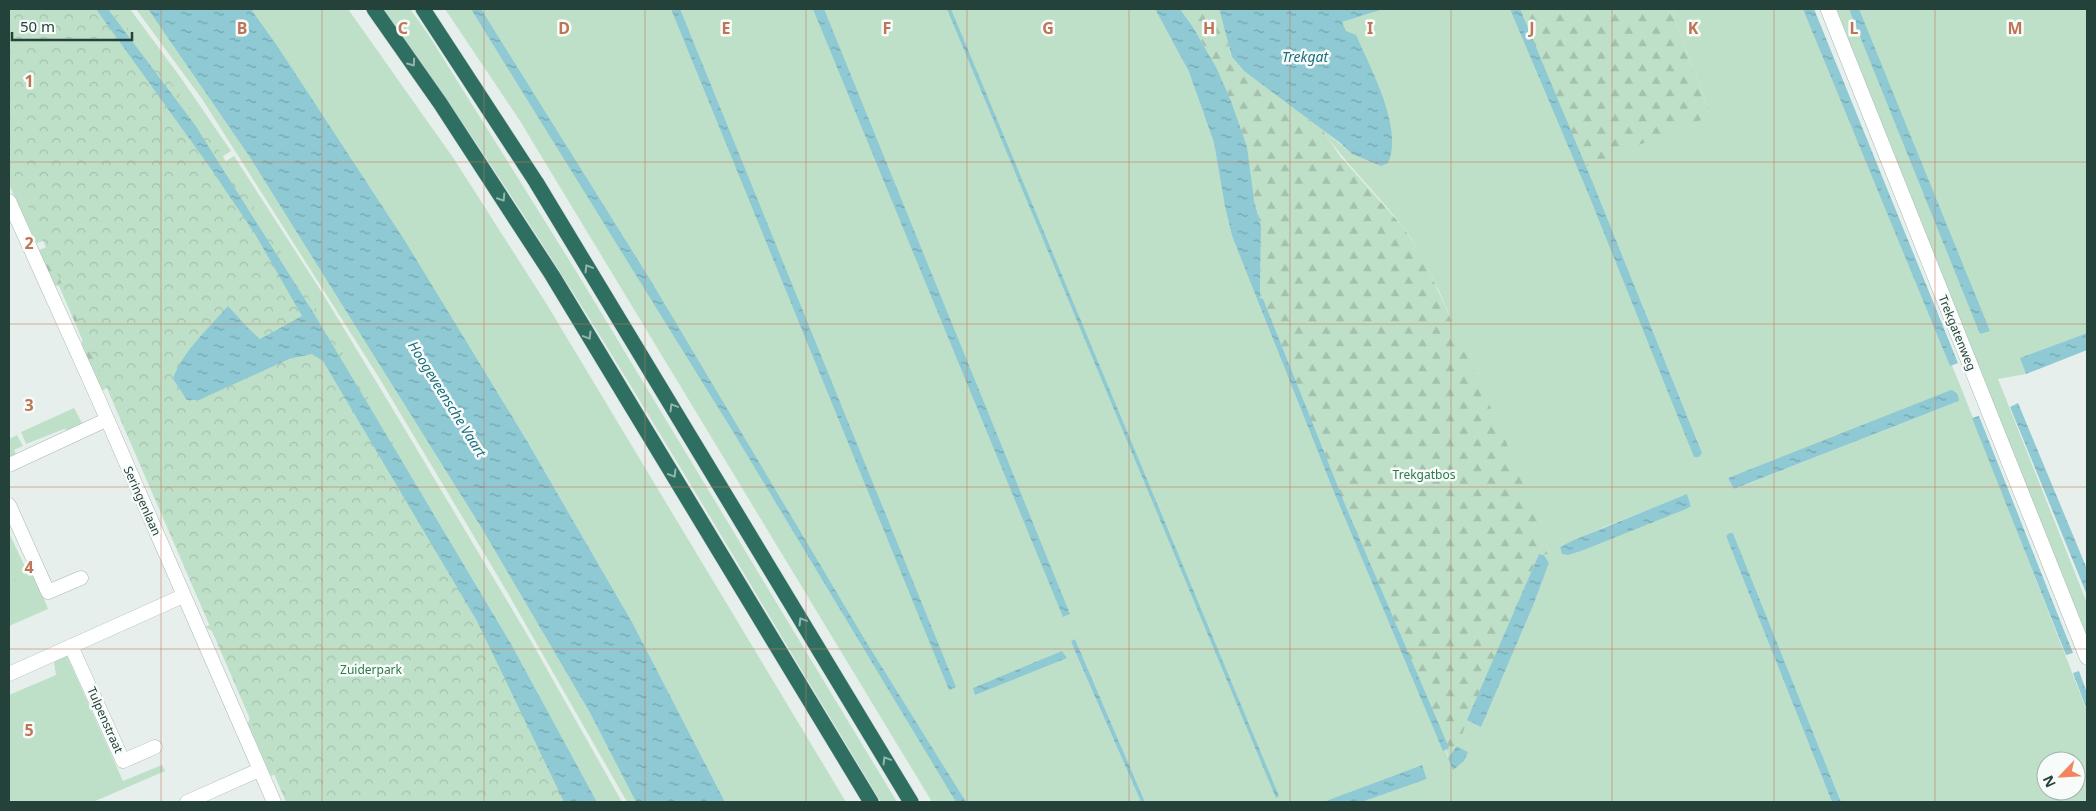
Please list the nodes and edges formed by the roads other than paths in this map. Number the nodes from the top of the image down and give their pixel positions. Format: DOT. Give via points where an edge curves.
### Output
graph roads {
  1 [pos="374,9"];
  2 [pos="423,9"];
  3 [pos="1828,9"];
  4 [pos="9,201"];
  5 [pos="14,227"];
  6 [pos="106,420"];
  7 [pos="9,465"];
  8 [pos="9,504"];
  9 [pos="81,578"];
  10 [pos="183,596"];
  11 [pos="71,646"];
  12 [pos="2087,657"];
  13 [pos="9,674"];
  14 [pos="156,748"];
  15 [pos="259,770"];
  16 [pos="187,802"];
  17 [pos="274,802"];
  18 [pos="871,802"];
  19 [pos="911,802"];
  1 -- 18 [label="highway, one-way" via="440,103 552,275"];
  19 -- 2 [label="highway, one-way" via="536,182"];
  3 -- 12 [label="street, Trekgatenweg"];
  4 -- 5 [label="street, Seringenlaan"];
  5 -- 6 [label="street, Seringenlaan"];
  6 -- 7 [label="street"];
  6 -- 10 [label="street, Seringenlaan"];
  8 -- 9 [label="street" via="48,592"];
  10 -- 11 [label="street"];
  10 -- 15 [label="street, Seringenlaan"];
  11 -- 13 [label="street"];
  11 -- 14 [label="street, Tulpenstraat" via="124,762"];
  15 -- 16 [label="street"];
  15 -- 17 [label="street, Seringenlaan"];
}
